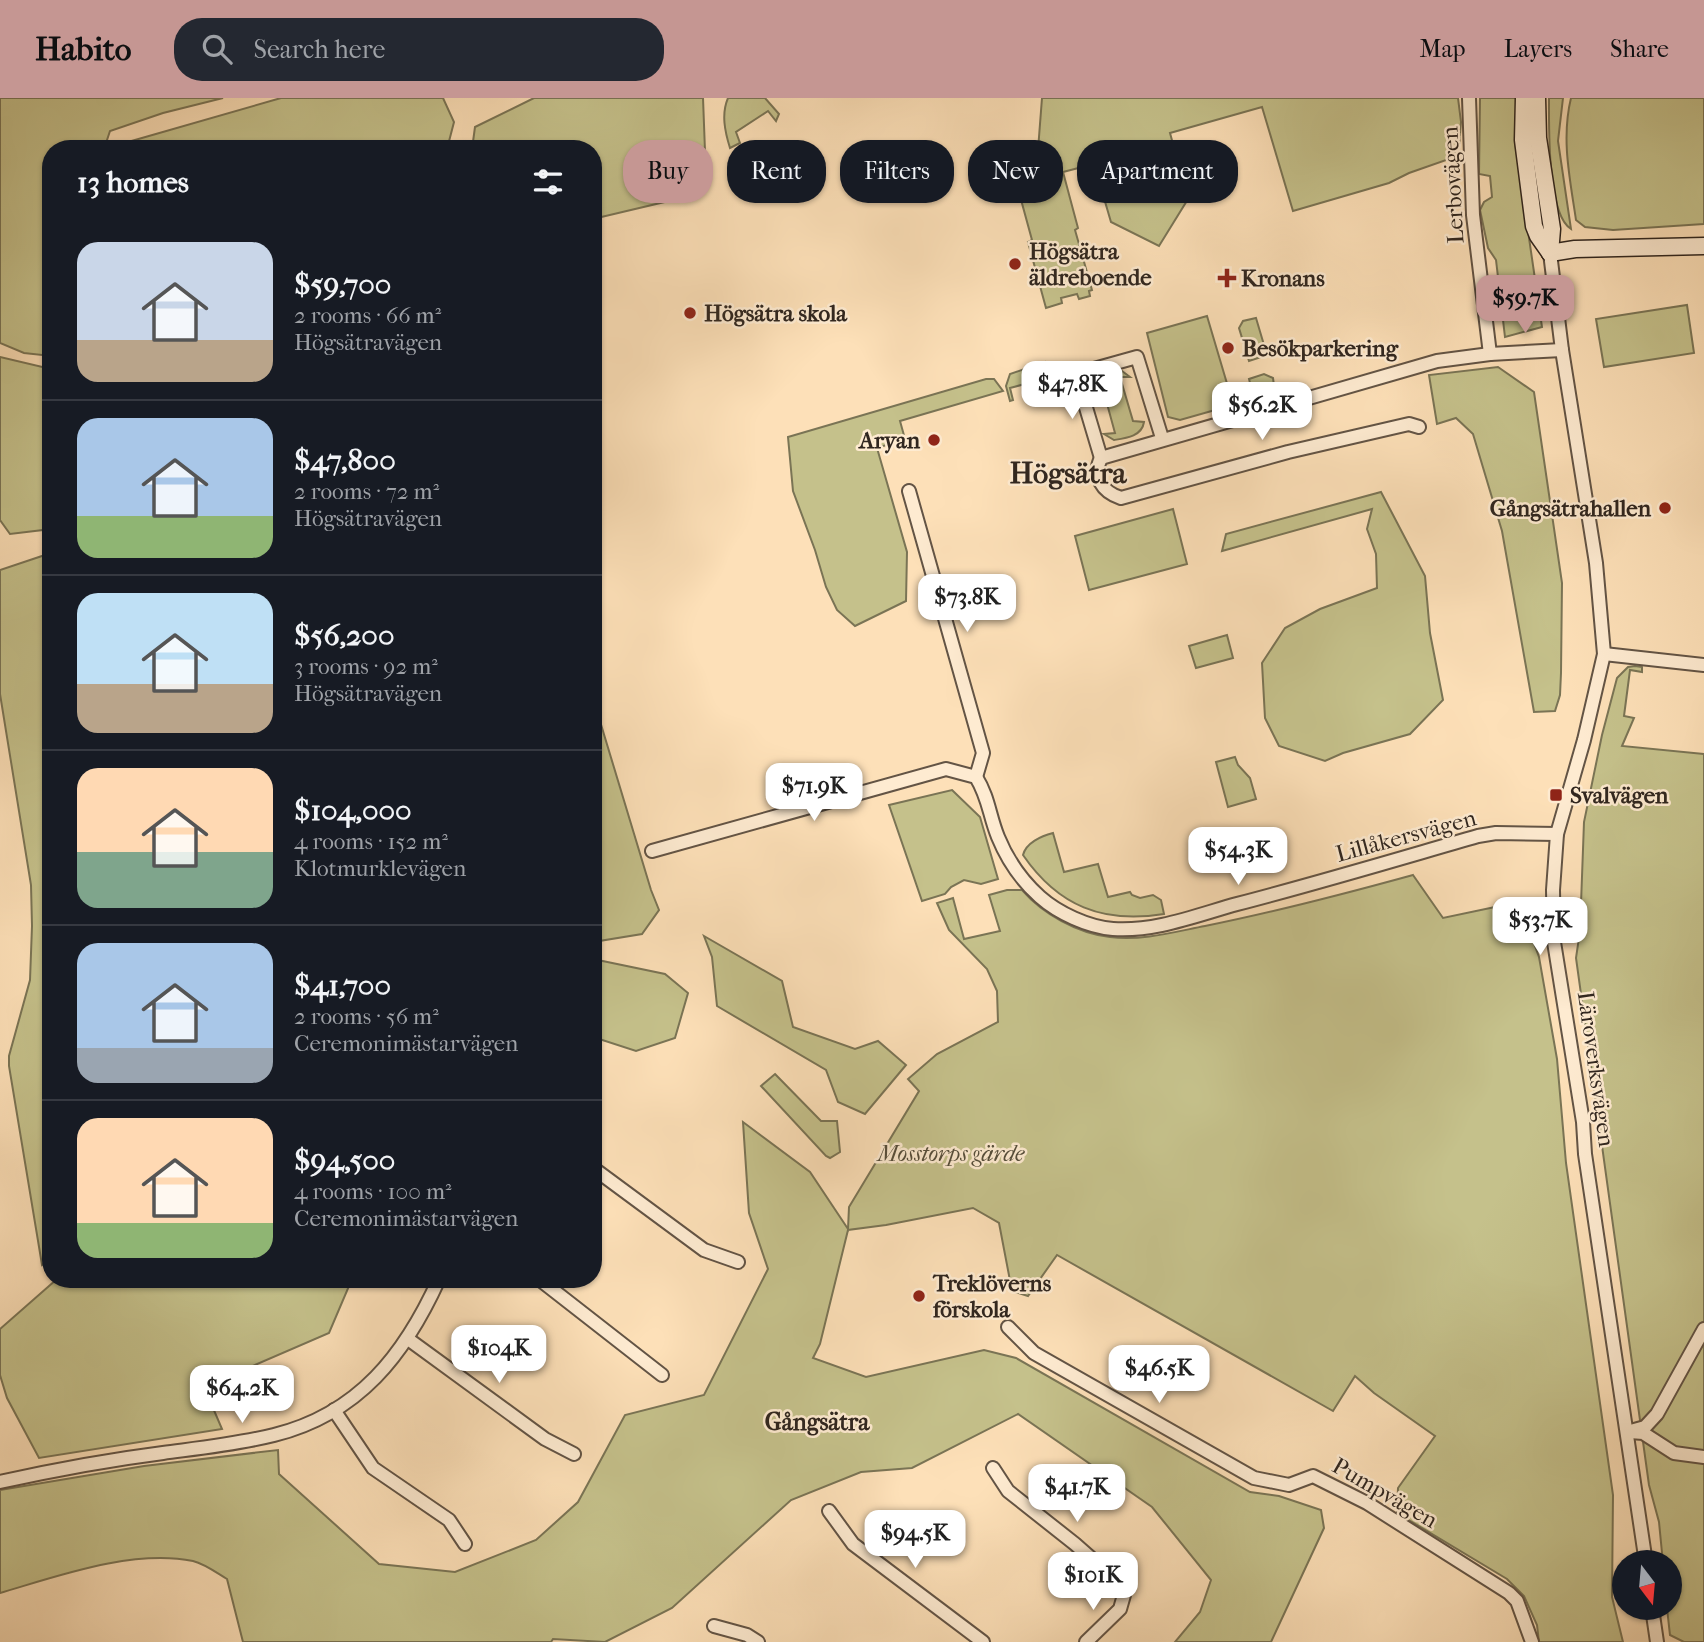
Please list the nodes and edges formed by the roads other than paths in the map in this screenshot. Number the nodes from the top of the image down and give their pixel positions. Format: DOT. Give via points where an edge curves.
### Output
graph roads {
  1 [pos="1469,98"];
  2 [pos="1524,98"];
  3 [pos="1537,98"];
  4 [pos="1704,246"];
  5 [pos="1550,253"];
  6 [pos="1562,350"];
  7 [pos="1490,354"];
  8 [pos="1419,426"];
  9 [pos="1162,438"];
  10 [pos="1101,458"];
  11 [pos="909,491"];
  12 [pos="1604,653"];
  13 [pos="1704,665"];
  14 [pos="976,777"];
  15 [pos="1557,834"];
  16 [pos="652,851"];
  17 [pos="602,1175"];
  18 [pos="738,1262"];
  19 [pos="434,1288"];
  20 [pos="551,1288"];
  21 [pos="1008,1327"];
  22 [pos="1704,1329"];
  23 [pos="408,1339"];
  24 [pos="662,1374"];
  25 [pos="334,1410"];
  26 [pos="1627,1432"];
  27 [pos="574,1454"];
  28 [pos="1704,1457"];
  29 [pos="993,1468"];
  30 [pos="0,1482"];
  31 [pos="829,1511"];
  32 [pos="465,1544"];
  33 [pos="1644,1550"];
  34 [pos="1654,1620"];
  35 [pos="714,1626"];
  36 [pos="758,1642"];
  37 [pos="983,1642"];
  38 [pos="1086,1642"];
  39 [pos="1532,1642"];
  40 [pos="1657,1642"];
  1 -- 7 [label="street, Lerbovägen" via="1473,215"];
  2 -- 5 [label="street, Läroverksvägen" via="1523,140 1534,226"];
  3 -- 5 [label="street, Läroverksvägen" via="1538,138 1552,229"];
  4 -- 5 [label="street"];
  5 -- 6 [label="street, Läroverksvägen"];
  6 -- 7 [label="street"];
  6 -- 12 [label="street, Läroverksvägen" via="1596,563"];
  7 -- 9 [label="street" via="1437,361"];
  8 -- 10 [label="street" via="1409,424 1287,452 1121,498 1110,495 1099,481"];
  9 -- 10 [label="street"];
  9 -- 10 [label="street" via="1137,357 1076,373"];
  11 -- 14 [label="street" via="983,753"];
  12 -- 13 [label="street"];
  12 -- 15 [label="street, Läroverksvägen"];
  14 -- 15 [label="street, Lillåkersvägen" via="998,835 1021,877 1062,912 1110,929 1162,925 1478,836"];
  14 -- 16 [label="street" via="946,769"];
  15 -- 26 [label="street, Läroverksvägen" via="1554,942"];
  17 -- 18 [label="street" via="705,1250"];
  19 -- 23 [label="street"];
  20 -- 24 [label="street"];
  21 -- 39 [label="street, Pumpvägen" via="1034,1353 1254,1478 1289,1485 1313,1476 1367,1503 1508,1593 1517,1601"];
  22 -- 26 [label="street" via="1657,1414 1645,1426"];
  23 -- 25 [label="street" via="370,1382"];
  23 -- 27 [label="street" via="545,1439"];
  25 -- 30 [label="street" via="277,1435 78,1464"];
  25 -- 32 [label="street" via="373,1468 449,1520"];
  26 -- 28 [label="street" via="1643,1433 1674,1453"];
  26 -- 33 [label="street, Läroverksvägen"];
  29 -- 38 [label="street" via="1008,1491 1076,1544 1123,1591 1120,1609"];
  31 -- 37 [label="street" via="853,1544"];
  34 -- 40 [label="street"];
  35 -- 36 [label="street"];
}
